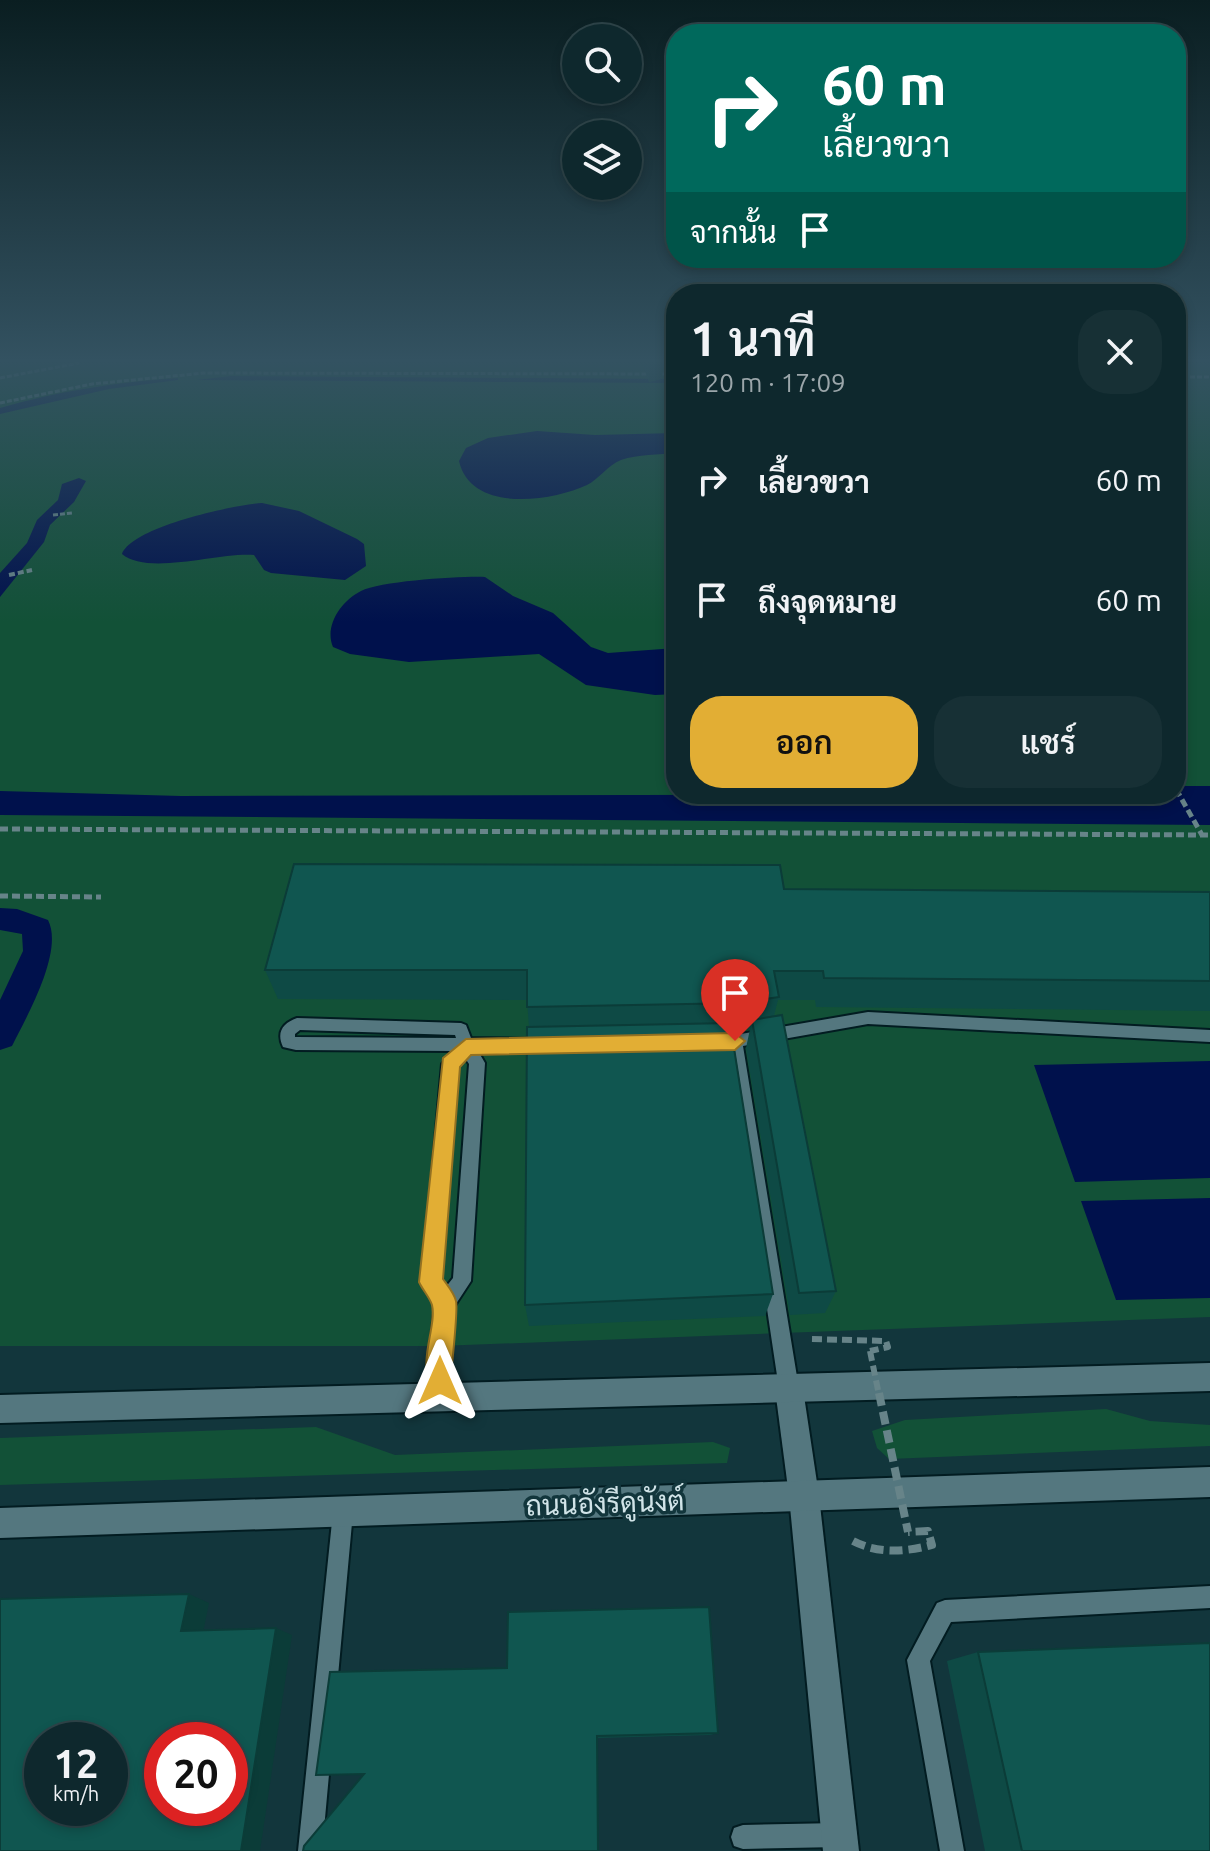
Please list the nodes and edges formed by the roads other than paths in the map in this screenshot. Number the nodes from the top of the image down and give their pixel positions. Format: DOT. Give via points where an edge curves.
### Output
graph roads {
  1 [pos="1210,1036"];
  2 [pos="561,1045"];
  3 [pos="466,1047"];
  4 [pos="445,1303"];
  5 [pos="1210,1377"];
  6 [pos="789,1389"];
  7 [pos="441,1398"];
  8 [pos="0,1409"];
  9 [pos="1210,1482"];
  10 [pos="804,1496"];
  11 [pos="343,1512"];
  12 [pos="0,1523"];
  13 [pos="1210,1597"];
  14 [pos="743,1837"];
  15 [pos="840,1843"];
  16 [pos="310,1851"];
  17 [pos="952,1851"];
  1 -- 6 [label="lane" via="868,1018 727,1042"];
  2 -- 3 [label="lane"];
  3 -- 3 [label="lane" via="296,1044 288,1042 287,1032 297,1024 461,1029"];
  3 -- 4 [label="lane" via="477,1063 462,1281"];
  3 -- 4 [label="lane" via="450,1064 431,1282"];
  4 -- 7 [label="lane" via="439,1346"];
  5 -- 6 [label="main road"];
  6 -- 7 [label="main road"];
  6 -- 10 [label="main road"];
  7 -- 8 [label="main road"];
  9 -- 10 [label="main road, ถนนอังรีดูนังต์"];
  10 -- 11 [label="main road, ถนนอังรีดูนังต์"];
  10 -- 15 [label="main road"];
  11 -- 12 [label="main road, ถนนอังรีดูนังต์"];
  11 -- 16 [label="lane"];
  13 -- 17 [label="lane" via="945,1611 918,1660"];
  14 -- 15 [label="lane"];
}
